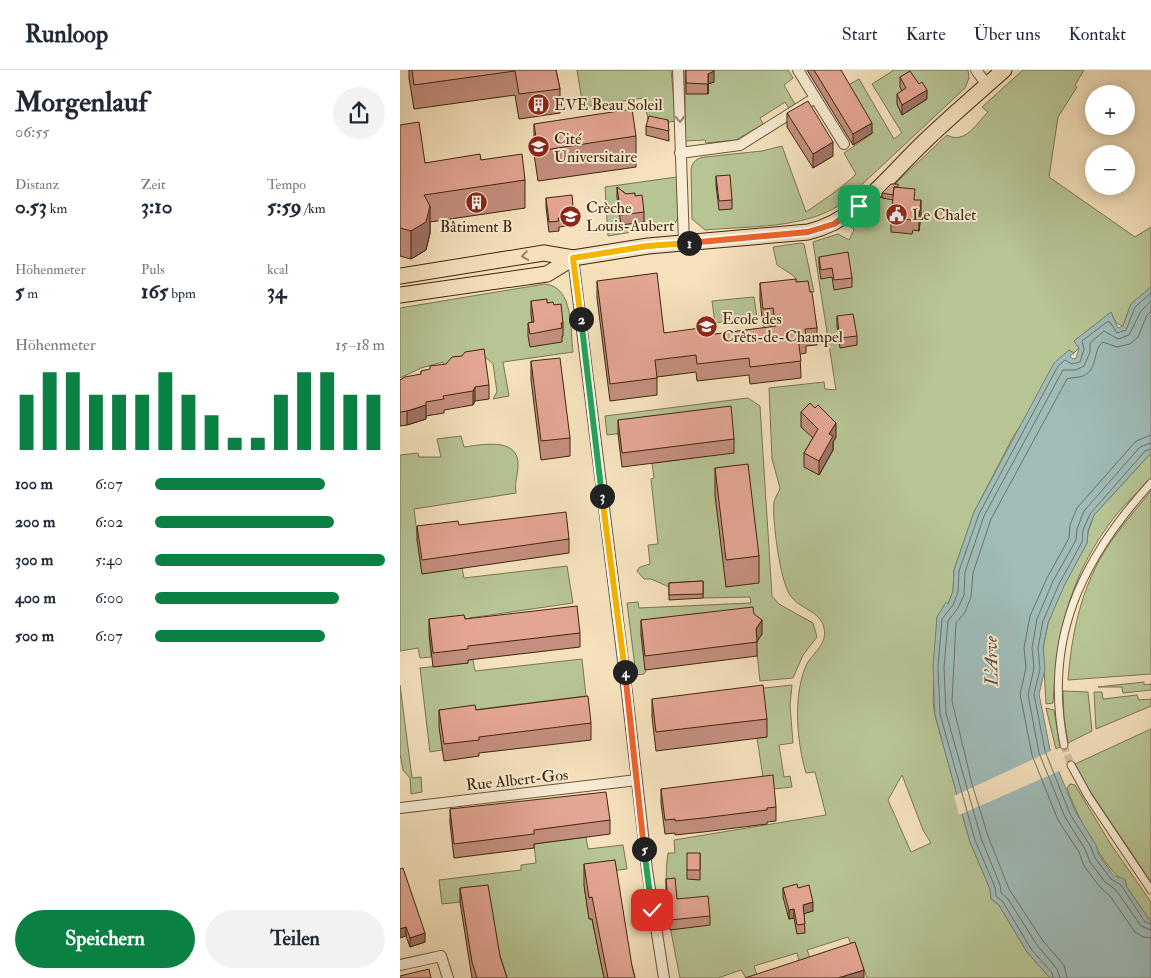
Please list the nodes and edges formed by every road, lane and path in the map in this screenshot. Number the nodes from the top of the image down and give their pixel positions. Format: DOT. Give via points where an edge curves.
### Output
graph roads {
  1 [pos="678,70"];
  2 [pos="798,70"];
  3 [pos="976,70"];
  4 [pos="1004,70"];
  5 [pos="987,85"];
  6 [pos="816,98"];
  7 [pos="844,144"];
  8 [pos="680,153"];
  9 [pos="684,243"];
  10 [pos="573,258"];
  11 [pos="400,276"];
  12 [pos="400,295"];
  13 [pos="1151,483"];
  14 [pos="1064,745"];
  15 [pos="1071,765"];
  16 [pos="637,780"];
  17 [pos="400,808"];
  18 [pos="1151,890"];
  19 [pos="400,965"];
  20 [pos="448,978"];
  21 [pos="664,978"];
  1 -- 8 [label="street, one-way"];
  2 -- 6 [label="street"];
  3 -- 5 [label="street"];
  4 -- 5 [label="main road"];
  5 -- 9 [label="main road" via="851,212 834,224 808,232"];
  6 -- 7 [label="street"];
  6 -- 8 [label="street" via="740,146"];
  8 -- 9 [label="street"];
  9 -- 10 [label="main road"];
  10 -- 11 [label="main road, one-way" via="544,253"];
  10 -- 12 [label="main road" via="547,274"];
  10 -- 16 [label="street"];
  13 -- 14 [label="street" via="1104,540 1075,597 1060,660 1059,715"];
  15 -- 18 [label="street"];
  16 -- 17 [label="street, Rue Albert-Gos"];
  16 -- 21 [label="street" via="652,910"];
  19 -- 20 [label="street" via="441,956"];
}
